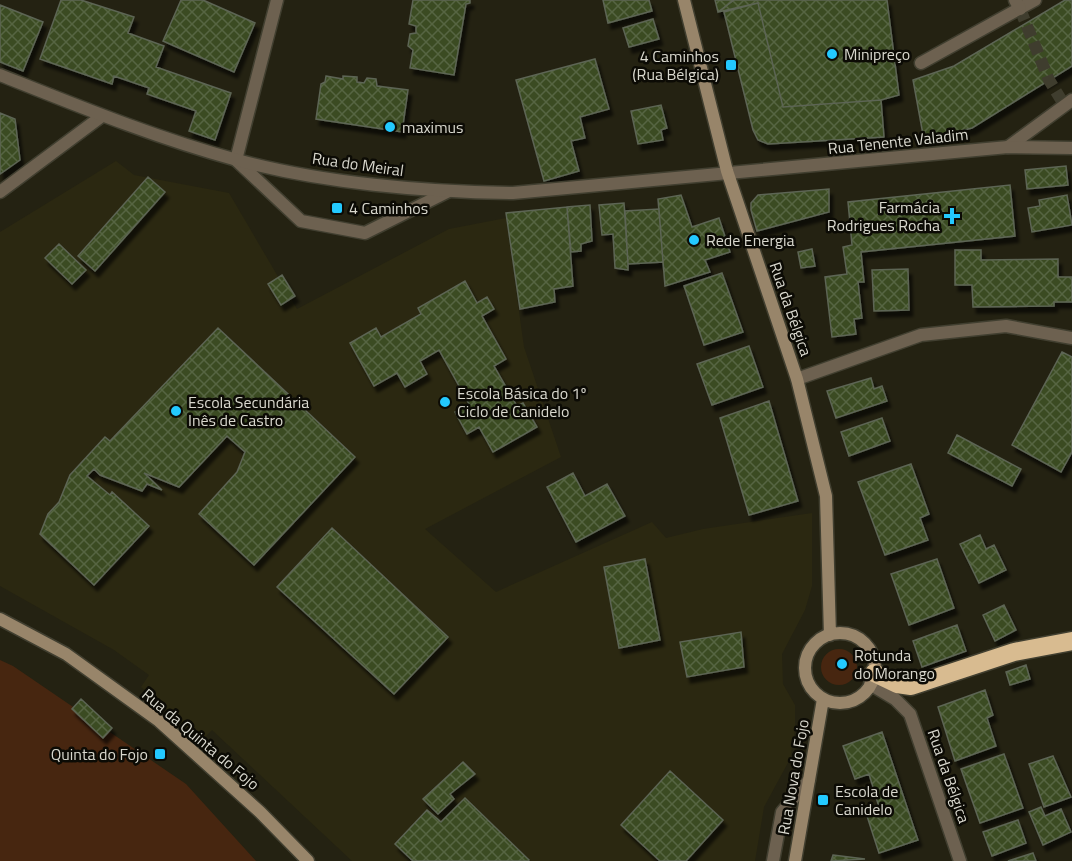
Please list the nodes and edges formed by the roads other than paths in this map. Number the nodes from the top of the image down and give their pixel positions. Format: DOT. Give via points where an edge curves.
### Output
graph roads {
  1 [pos="277,0"];
  2 [pos="684,0"];
  3 [pos="1035,0"];
  4 [pos="1017,5"];
  5 [pos="921,63"];
  6 [pos="0,75"];
  7 [pos="1072,100"];
  8 [pos="102,116"];
  9 [pos="1008,147"];
  10 [pos="1072,148"];
  11 [pos="236,160"];
  12 [pos="727,171"];
  13 [pos="0,192"];
  14 [pos="447,192"];
  15 [pos="1072,338"];
  16 [pos="797,379"];
  17 [pos="0,620"];
  18 [pos="830,635"];
  19 [pos="1072,641"];
  20 [pos="872,679"];
  21 [pos="823,699"];
  22 [pos="809,780"];
  23 [pos="308,861"];
  24 [pos="773,861"];
  25 [pos="795,861"];
  26 [pos="960,861"];
  1 -- 11 [label="street"];
  2 -- 12 [label="main road, Rua da Bélgica"];
  3 -- 4 [label="street"];
  4 -- 5 [label="street"];
  6 -- 8 [label="street, Rua do Meiral"];
  7 -- 9 [label="street"];
  8 -- 11 [label="street, Rua do Meiral"];
  8 -- 13 [label="street"];
  9 -- 10 [label="street, Rua Tenente Valadim"];
  9 -- 12 [label="street, Rua Tenente Valadim" via="767,171"];
  11 -- 14 [label="street, Rua do Meiral" via="286,171"];
  11 -- 14 [label="street" via="301,221 365,233"];
  12 -- 14 [label="street, Rua do Meiral" via="513,193"];
  12 -- 16 [label="main road, Rua da Bélgica"];
  15 -- 16 [label="street" via="1006,326 921,335"];
  16 -- 18 [label="main road, Rua da Bélgica" via="826,496"];
  17 -- 23 [label="main road, Rua da Quinta do Fojo" via="66,654 159,721"];
  18 -- 20 [label="main road" via="842,633 862,642 874,662"];
  18 -- 21 [label="main road" via="811,648 805,670 807,681"];
  19 -- 20 [label="highway" via="1014,652 910,686"];
  20 -- 21 [label="main road" via="855,699 844,703"];
  20 -- 26 [label="street, Rua da Bélgica" via="910,714"];
  21 -- 22 [label="main road, Rua Nova do Fojo"];
  22 -- 24 [label="street" via="782,812"];
  22 -- 25 [label="main road, Rua Nova do Fojo"];
}
